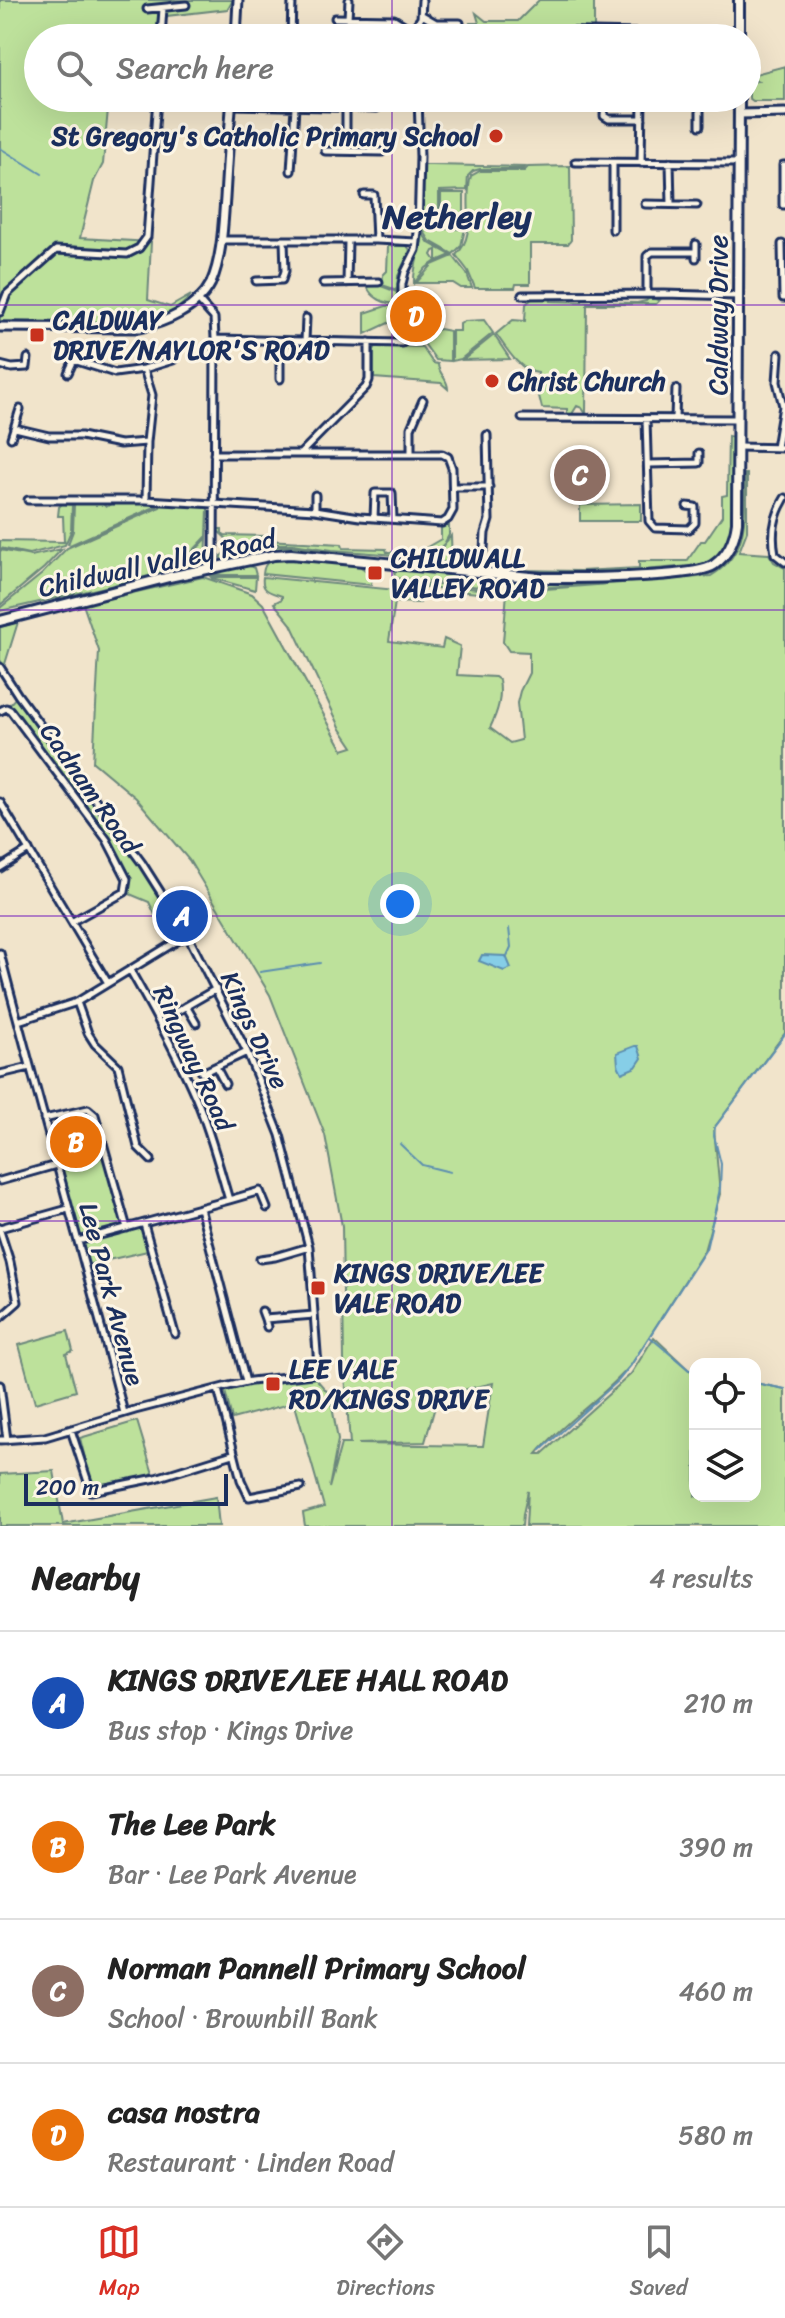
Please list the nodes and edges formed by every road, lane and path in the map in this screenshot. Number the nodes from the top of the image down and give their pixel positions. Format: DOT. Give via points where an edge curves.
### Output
graph roads {
  1 [pos="238,0"];
  2 [pos="292,0"];
  3 [pos="349,0"];
  4 [pos="422,0"];
  5 [pos="739,0"];
  6 [pos="186,5"];
  7 [pos="163,8"];
  8 [pos="147,9"];
  9 [pos="422,15"];
  10 [pos="335,18"];
  11 [pos="348,18"];
  12 [pos="460,23"];
  13 [pos="162,24"];
  14 [pos="237,24"];
  15 [pos="291,24"];
  16 [pos="406,24"];
  17 [pos="417,24"];
  18 [pos="739,24"];
  19 [pos="156,112"];
  20 [pos="230,112"];
  21 [pos="295,112"];
  22 [pos="346,112"];
  23 [pos="418,112"];
  24 [pos="604,112"];
  25 [pos="642,112"];
  26 [pos="700,112"];
  27 [pos="785,113"];
  28 [pos="739,114"];
  29 [pos="642,119"];
  30 [pos="700,126"];
  31 [pos="325,151"];
  32 [pos="346,151"];
  33 [pos="382,152"];
  34 [pos="575,162"];
  35 [pos="613,162"];
  36 [pos="670,162"];
  37 [pos="641,163"];
  38 [pos="738,163"];
  39 [pos="785,165"];
  40 [pos="291,171"];
  41 [pos="364,195"];
  42 [pos="645,204"];
  43 [pos="671,204"];
  44 [pos="697,205"];
  45 [pos="785,205"];
  46 [pos="613,230"];
  47 [pos="222,240"];
  48 [pos="284,240"];
  49 [pos="376,240"];
  50 [pos="348,241"];
  51 [pos="417,242"];
  52 [pos="782,244"];
  53 [pos="696,251"];
  54 [pos="256,281"];
  55 [pos="379,282"];
  56 [pos="323,283"];
  57 [pos="347,283"];
  58 [pos="647,294"];
  59 [pos="522,295"];
  60 [pos="738,296"];
  61 [pos="785,298"];
  62 [pos="197,299"];
  63 [pos="0,312"];
  64 [pos="306,318"];
  65 [pos="0,327"];
  66 [pos="215,339"];
  67 [pos="280,341"];
  68 [pos="305,341"];
  69 [pos="369,342"];
  70 [pos="74,350"];
  71 [pos="779,354"];
  72 [pos="28,358"];
  73 [pos="74,360"];
  74 [pos="173,360"];
  75 [pos="0,365"];
  76 [pos="144,369"];
  77 [pos="68,373"];
  78 [pos="280,379"];
  79 [pos="676,389"];
  80 [pos="423,400"];
  81 [pos="20,409"];
  82 [pos="522,418"];
  83 [pos="675,418"];
  84 [pos="646,419"];
  85 [pos="737,419"];
  86 [pos="15,428"];
  87 [pos="487,435"];
  88 [pos="11,438"];
  89 [pos="147,442"];
  90 [pos="737,447"];
  91 [pos="776,448"];
  92 [pos="785,448"];
  93 [pos="301,453"];
  94 [pos="699,453"];
  95 [pos="214,454"];
  96 [pos="411,454"];
  97 [pos="649,464"];
  98 [pos="454,487"];
  99 [pos="489,487"];
  100 [pos="315,495"];
  101 [pos="785,498"];
  102 [pos="28,500"];
  103 [pos="146,500"];
  104 [pos="212,505"];
  105 [pos="687,506"];
  106 [pos="315,510"];
  107 [pos="374,518"];
  108 [pos="393,519"];
  109 [pos="736,532"];
  110 [pos="484,549"];
  111 [pos="785,562"];
  112 [pos="214,567"];
  113 [pos="0,621"];
  114 [pos="0,667"];
  115 [pos="0,711"];
  116 [pos="0,802"];
  117 [pos="29,850"];
  118 [pos="0,868"];
  119 [pos="73,921"];
  120 [pos="187,934"];
  121 [pos="0,953"];
  122 [pos="130,970"];
  123 [pos="108,983"];
  124 [pos="216,989"];
  125 [pos="77,1002"];
  126 [pos="186,1006"];
  127 [pos="169,1016"];
  128 [pos="18,1021"];
  129 [pos="196,1023"];
  130 [pos="247,1052"];
  131 [pos="108,1059"];
  132 [pos="103,1066"];
  133 [pos="30,1067"];
  134 [pos="216,1067"];
  135 [pos="202,1073"];
  136 [pos="0,1074"];
  137 [pos="225,1084"];
  138 [pos="44,1119"];
  139 [pos="151,1160"];
  140 [pos="56,1165"];
  141 [pos="0,1181"];
  142 [pos="229,1200"];
  143 [pos="200,1208"];
  144 [pos="267,1208"];
  145 [pos="69,1209"];
  146 [pos="144,1224"];
  147 [pos="127,1228"];
  148 [pos="0,1230"];
  149 [pos="78,1241"];
  150 [pos="309,1247"];
  151 [pos="260,1259"];
  152 [pos="262,1311"];
  153 [pos="314,1315"];
  154 [pos="0,1318"];
  155 [pos="265,1319"];
  156 [pos="267,1327"];
  157 [pos="175,1334"];
  158 [pos="246,1382"];
  159 [pos="0,1385"];
  160 [pos="218,1389"];
  161 [pos="124,1413"];
  162 [pos="71,1430"];
  163 [pos="4,1440"];
  164 [pos="233,1454"];
  165 [pos="301,1487"];
  1 -- 14 [label="street"];
  2 -- 15 [label="street"];
  3 -- 11 [label="street"];
  4 -- 9 [label="street"];
  5 -- 18 [label="main road"];
  6 -- 7 [label="street"];
  7 -- 8 [label="street"];
  7 -- 13 [label="street"];
  9 -- 12 [label="street" via="436,23"];
  9 -- 17 [label="street"];
  10 -- 11 [label="street"];
  11 -- 16 [label="street"];
  19 -- 63 [label="street" via="147,237 139,248 127,254 56,250 7,294"];
  20 -- 47 [label="street"];
  21 -- 40 [label="street"];
  22 -- 32 [label="street"];
  23 -- 51 [label="street"];
  24 -- 29 [label="street" via="609,119"];
  25 -- 29 [label="street"];
  26 -- 30 [label="street"];
  27 -- 28 [label="street"];
  28 -- 38 [label="main road, Caldway Drive"];
  29 -- 37 [label="street"];
  31 -- 32 [label="street"];
  32 -- 33 [label="street"];
  34 -- 35 [label="street"];
  35 -- 37 [label="street"];
  35 -- 46 [label="street"];
  36 -- 37 [label="street"];
  36 -- 38 [label="street"];
  36 -- 43 [label="street"];
  38 -- 60 [label="main road, Caldway Drive"];
  39 -- 45 [label="street"];
  41 -- 49 [label="street" via="374,195"];
  42 -- 43 [label="street"];
  43 -- 44 [label="street"];
  47 -- 48 [label="street"];
  47 -- 62 [label="street" via="210,285"];
  48 -- 50 [label="street"];
  48 -- 54 [label="street" via="282,280"];
  49 -- 50 [label="street"];
  49 -- 51 [label="street"];
  50 -- 57 [label="street"];
  51 -- 69 [label="street" via="402,284 402,343"];
  52 -- 61 [label="street"];
  53 -- 58 [label="street" via="647,256"];
  55 -- 57 [label="street"];
  56 -- 57 [label="street"];
  58 -- 59 [label="street"];
  58 -- 60 [label="street"];
  60 -- 85 [label="main road, Caldway Drive"];
  62 -- 65 [label="street" via="160,324 139,328"];
  62 -- 66 [label="street" via="214,318"];
  64 -- 68 [label="street"];
  66 -- 67 [label="street"];
  66 -- 95 [label="street"];
  67 -- 68 [label="street"];
  67 -- 78 [label="street"];
  68 -- 69 [label="street"];
  69 -- 93 [label="street" via="366,387"];
  70 -- 73 [label="street"];
  71 -- 91 [label="street" via="777,382 783,406"];
  72 -- 75 [label="street" via="27,367"];
  73 -- 76 [label="street" via="115,373"];
  73 -- 77 [label="street"];
  74 -- 76 [label="street"];
  76 -- 89 [label="street" via="152,395"];
  79 -- 83 [label="street"];
  80 -- 96 [label="street" via="411,428"];
  81 -- 86 [label="street"];
  82 -- 84 [label="street"];
  83 -- 84 [label="street"];
  83 -- 85 [label="street"];
  84 -- 97 [label="street"];
  85 -- 90 [label="main road, Caldway Drive"];
  86 -- 88 [label="street"];
  86 -- 89 [label="street" via="120,444"];
  87 -- 99 [label="street"];
  89 -- 103 [label="street"];
  90 -- 91 [label="street"];
  90 -- 109 [label="main road, Caldway Drive"];
  91 -- 92 [label="street"];
  93 -- 95 [label="street"];
  93 -- 96 [label="street"];
  94 -- 97 [label="street" via="699,463"];
  95 -- 104 [label="street"];
  96 -- 98 [label="street" via="448,457"];
  97 -- 105 [label="street" via="649,521 655,528 689,529 695,523 695,507"];
  98 -- 99 [label="street"];
  98 -- 108 [label="street" via="453,510 442,523"];
  99 -- 110 [label="street"];
  100 -- 106 [label="street"];
  101 -- 111 [label="street" via="775,514 772,540 775,554"];
  102 -- 103 [label="street"];
  103 -- 104 [label="street"];
  104 -- 106 [label="street"];
  104 -- 112 [label="street"];
  106 -- 107 [label="street"];
  107 -- 108 [label="street"];
  107 -- 108 [label="street" via="375,493 392,493"];
  109 -- 112 [label="main road, Childwall Valley Road" via="714,565 671,573 541,578 291,554"];
  112 -- 113 [label="main road, Childwall Valley Road"];
  114 -- 120 [label="street, Kings Drive"];
  115 -- 119 [label="street, Cadnam Road" via="10,710 107,840 127,879 125,892"];
  116 -- 117 [label="street"];
  117 -- 118 [label="street"];
  117 -- 119 [label="street"];
  119 -- 123 [label="street"];
  120 -- 122 [label="street"];
  120 -- 124 [label="street, Kings Drive"];
  121 -- 128 [label="street, Lee Park Avenue"];
  122 -- 123 [label="street"];
  122 -- 142 [label="street, Ringway Road" via="197,1100"];
  123 -- 125 [label="street"];
  124 -- 126 [label="street"];
  124 -- 130 [label="street, Kings Drive"];
  125 -- 128 [label="street"];
  125 -- 131 [label="street" via="88,1033"];
  126 -- 127 [label="street"];
  126 -- 129 [label="street"];
  128 -- 133 [label="street, Lee Park Avenue"];
  130 -- 134 [label="street"];
  130 -- 150 [label="street, Kings Drive" via="280,1135"];
  131 -- 132 [label="street"];
  131 -- 139 [label="street" via="118,1066 138,1147"];
  133 -- 136 [label="street"];
  133 -- 138 [label="street, Lee Park Avenue"];
  134 -- 135 [label="street"];
  134 -- 137 [label="street"];
  138 -- 140 [label="street, Lee Park Avenue"];
  138 -- 147 [label="street" via="88,1109 95,1115"];
  140 -- 141 [label="street"];
  140 -- 145 [label="street, Lee Park Avenue"];
  142 -- 143 [label="street"];
  142 -- 144 [label="street" via="260,1191"];
  143 -- 146 [label="street"];
  143 -- 158 [label="street"];
  145 -- 148 [label="street"];
  145 -- 149 [label="street, Lee Park Avenue"];
  146 -- 147 [label="street"];
  146 -- 157 [label="street"];
  147 -- 149 [label="street"];
  148 -- 154 [label="street" via="18,1302"];
  149 -- 161 [label="street, Lee Park Avenue"];
  150 -- 151 [label="street"];
  150 -- 153 [label="street, Kings Drive"];
  152 -- 155 [label="street"];
  153 -- 155 [label="street"];
  153 -- 158 [label="street, Kings Drive" via="317,1371"];
  155 -- 156 [label="street"];
  158 -- 160 [label="street"];
  159 -- 163 [label="street"];
  160 -- 161 [label="street"];
  160 -- 164 [label="street"];
  161 -- 162 [label="street"];
  162 -- 163 [label="street"];
  162 -- 164 [label="street" via="91,1491"];
  164 -- 165 [label="street" via="249,1497"];
}
